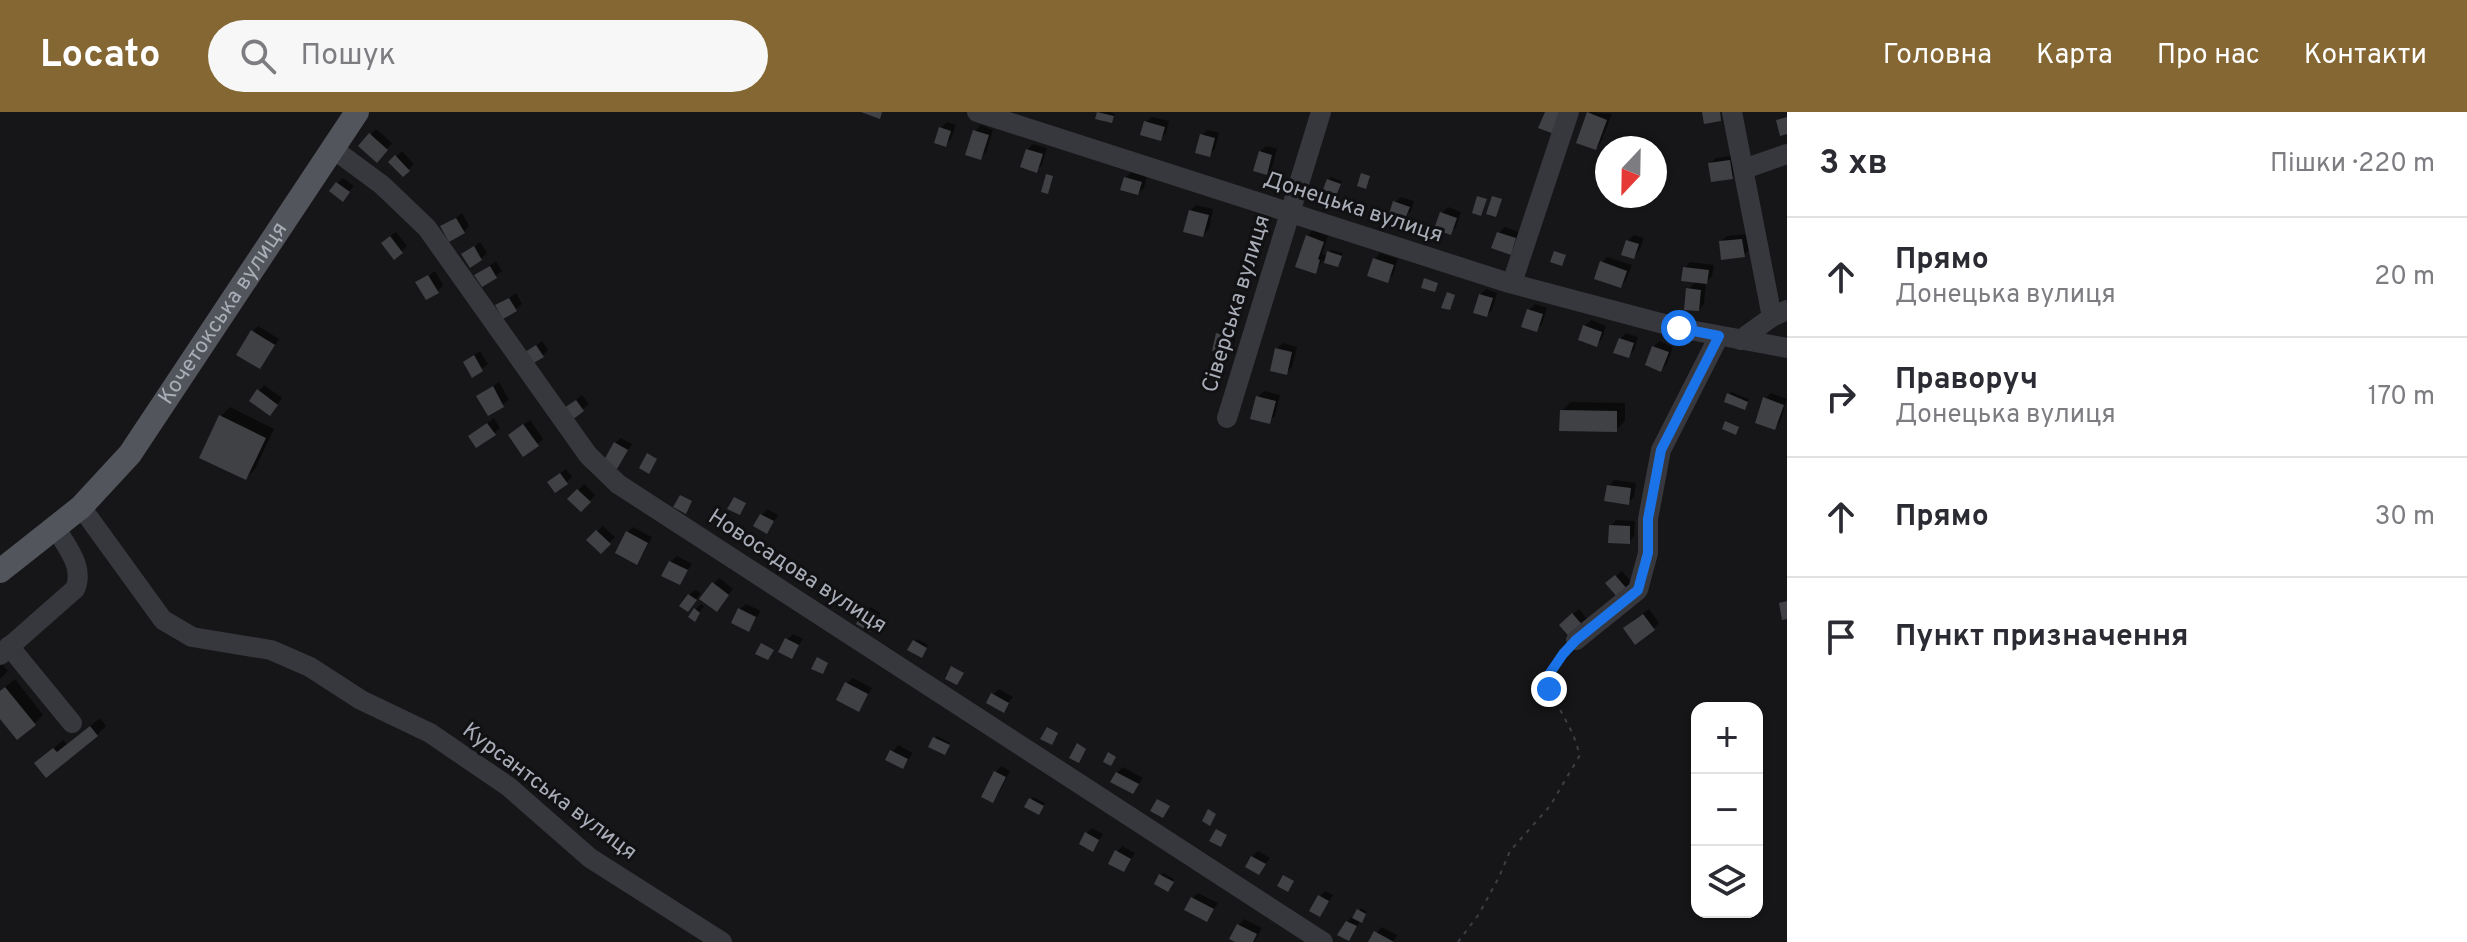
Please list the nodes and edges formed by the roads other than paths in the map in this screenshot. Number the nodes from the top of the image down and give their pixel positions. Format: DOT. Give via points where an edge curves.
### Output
graph roads {
  1 [pos="357,112"];
  2 [pos="977,112"];
  3 [pos="1321,112"];
  4 [pos="1569,112"];
  5 [pos="1732,112"];
  6 [pos="332,148"];
  7 [pos="1787,154"];
  8 [pos="1744,169"];
  9 [pos="1289,214"];
  10 [pos="1512,283"];
  11 [pos="1780,314"];
  12 [pos="1719,336"];
  13 [pos="1740,340"];
  14 [pos="1787,348"];
  15 [pos="1227,418"];
  16 [pos="81,507"];
  17 [pos="55,527"];
  18 [pos="0,571"];
  19 [pos="1576,640"];
  20 [pos="5,651"];
  21 [pos="72,723"];
  22 [pos="722,942"];
  23 [pos="1323,942"];
  1 -- 6 [label="main road, Кочетокська вулиця"];
  2 -- 9 [label="street, Донецька вулиця"];
  3 -- 9 [label="street, Сіверська вулиця"];
  4 -- 10 [label="street"];
  5 -- 8 [label="street"];
  6 -- 16 [label="main road, Кочетокська вулиця" via="154,421"];
  6 -- 23 [label="street, Новосадова вулиця" via="427,228 588,455 618,484"];
  7 -- 8 [label="street"];
  8 -- 11 [label="street"];
  9 -- 10 [label="street, Донецька вулиця"];
  9 -- 15 [label="street, Сіверська вулиця"];
  10 -- 12 [label="street, Донецька вулиця"];
  11 -- 13 [label="street"];
  12 -- 13 [label="street, Донецька вулиця"];
  12 -- 19 [label="street" via="1661,450 1638,590"];
  13 -- 14 [label="street, Донецька вулиця"];
  16 -- 17 [label="main road, Кочетокська вулиця"];
  16 -- 22 [label="street, Курсантська вулиця" via="163,620 192,637 271,650 297,661 430,733 509,787 590,858"];
  17 -- 18 [label="main road, Кочетокська вулиця"];
  17 -- 20 [label="street" via="77,565 78,582"];
  20 -- 21 [label="street"];
}
